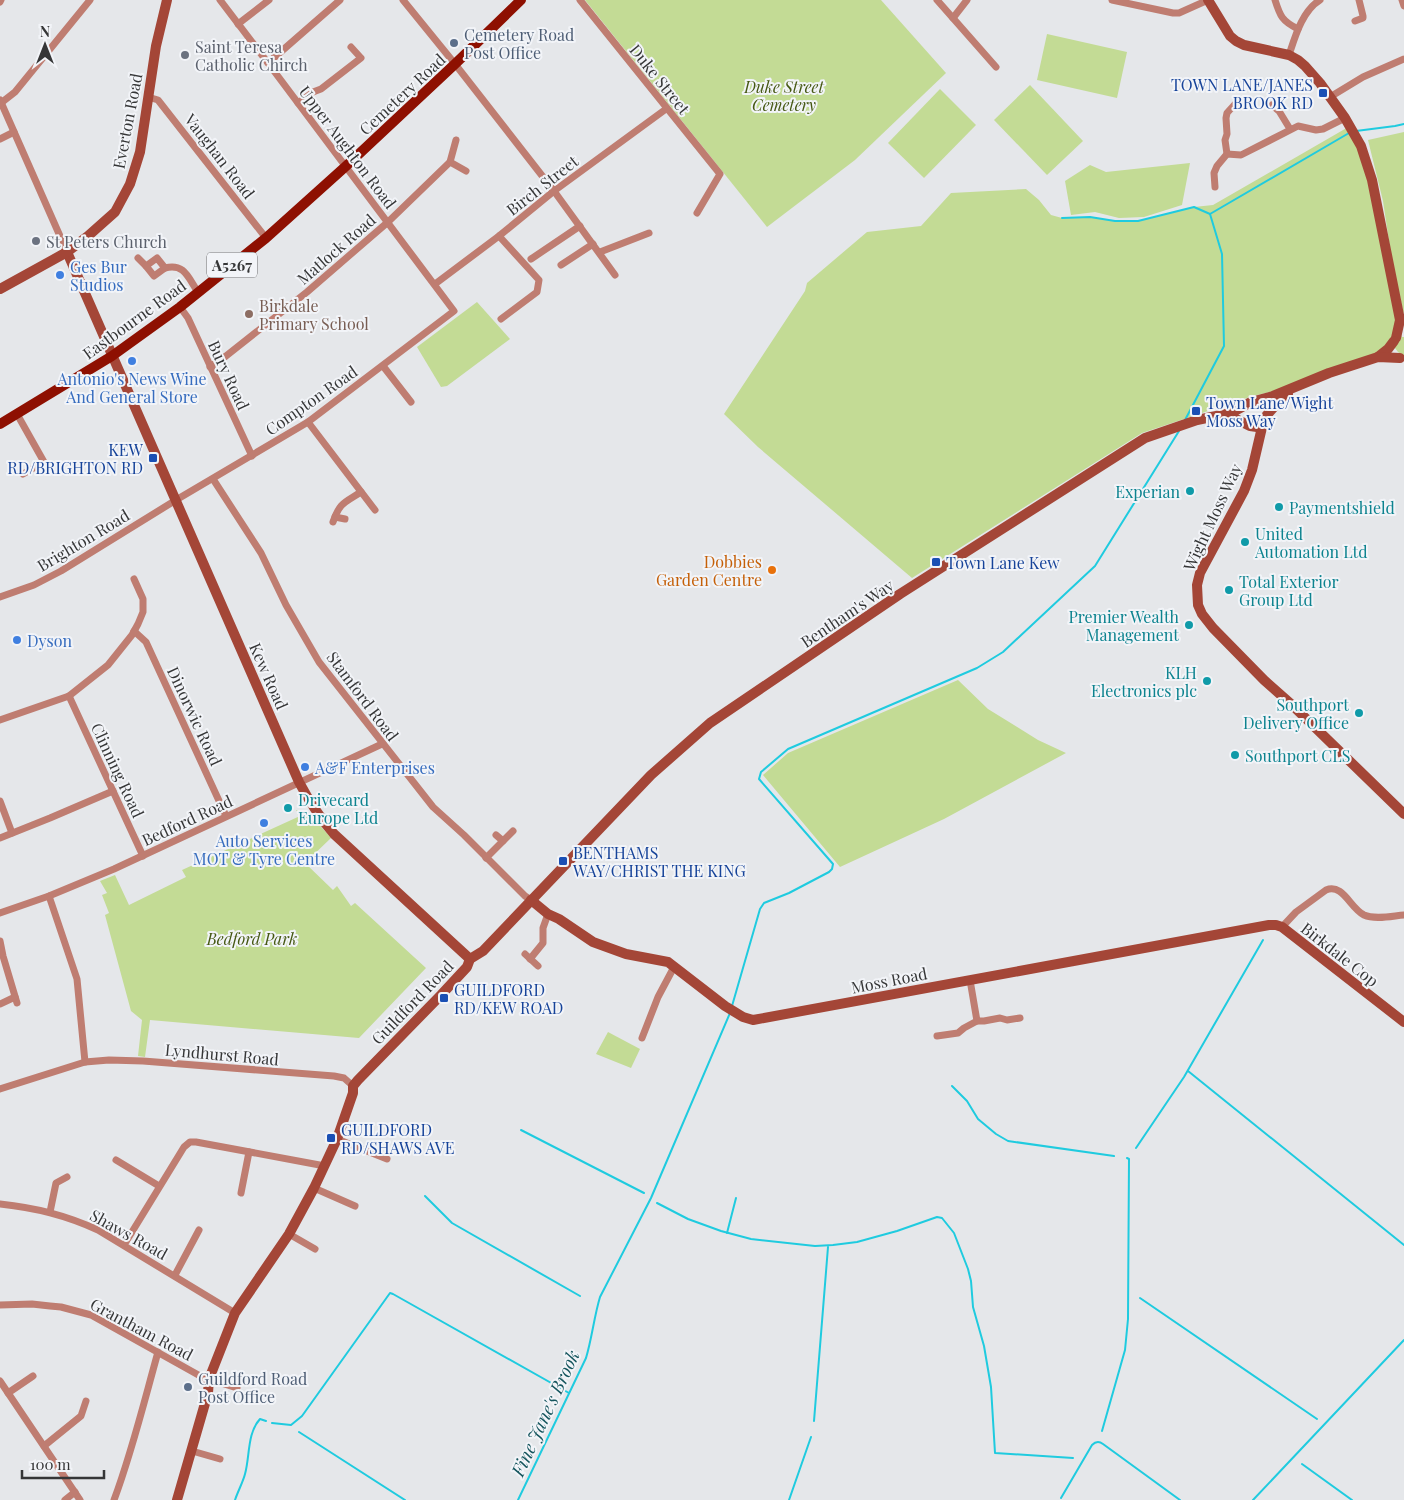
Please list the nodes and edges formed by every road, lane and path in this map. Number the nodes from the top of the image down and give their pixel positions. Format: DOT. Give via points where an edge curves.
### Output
graph roads {
  1 [pos="90,0"];
  2 [pos="166,0"];
  3 [pos="220,0"];
  4 [pos="268,0"];
  5 [pos="340,0"];
  6 [pos="403,0"];
  7 [pos="521,0"];
  8 [pos="580,0"];
  9 [pos="937,0"];
  10 [pos="967,0"];
  11 [pos="1112,0"];
  12 [pos="1208,0"];
  13 [pos="1275,0"];
  14 [pos="1320,0"];
  15 [pos="1359,0"];
  16 [pos="1402,0"];
  17 [pos="1404,6"];
  18 [pos="953,18"];
  19 [pos="1355,22"];
  20 [pos="238,24"];
  21 [pos="1298,29"];
  22 [pos="351,47"];
  23 [pos="1289,56"];
  24 [pos="1404,59"];
  25 [pos="268,63"];
  26 [pos="455,64"];
  27 [pos="996,67"];
  28 [pos="148,97"];
  29 [pos="1330,97"];
  30 [pos="1,102"];
  31 [pos="298,103"];
  32 [pos="1236,103"];
  33 [pos="1272,105"];
  34 [pos="666,109"];
  35 [pos="1350,126"];
  36 [pos="1290,129"];
  37 [pos="14,132"];
  38 [pos="0,139"];
  39 [pos="456,140"];
  40 [pos="1227,154"];
  41 [pos="450,162"];
  42 [pos="345,167"];
  43 [pos="466,171"];
  44 [pos="1215,187"];
  45 [pos="554,191"];
  46 [pos="697,213"];
  47 [pos="388,222"];
  48 [pos="580,226"];
  49 [pos="648,233"];
  50 [pos="499,236"];
  51 [pos="266,238"];
  52 [pos="593,244"];
  53 [pos="68,252"];
  54 [pos="600,252"];
  55 [pos="138,258"];
  56 [pos="532,259"];
  57 [pos="561,264"];
  58 [pos="146,266"];
  59 [pos="165,268"];
  60 [pos="615,275"];
  61 [pos="435,284"];
  62 [pos="0,289"];
  63 [pos="198,292"];
  64 [pos="180,307"];
  65 [pos="454,311"];
  66 [pos="501,319"];
  67 [pos="1402,323"];
  68 [pos="1398,338"];
  69 [pos="112,356"];
  70 [pos="1378,357"];
  71 [pos="1402,358"];
  72 [pos="383,366"];
  73 [pos="210,367"];
  74 [pos="1299,386"];
  75 [pos="411,402"];
  76 [pos="1255,402"];
  77 [pos="1244,407"];
  78 [pos="17,414"];
  79 [pos="1223,415"];
  80 [pos="1265,420"];
  81 [pos="308,422"];
  82 [pos="0,424"];
  83 [pos="1247,424"];
  84 [pos="1257,449"];
  85 [pos="252,456"];
  86 [pos="23,474"];
  87 [pos="213,479"];
  88 [pos="361,492"];
  89 [pos="176,500"];
  90 [pos="375,510"];
  91 [pos="344,519"];
  92 [pos="134,579"];
  93 [pos="0,596"];
  94 [pos="134,631"];
  95 [pos="69,696"];
  96 [pos="0,720"];
  97 [pos="382,744"];
  98 [pos="299,782"];
  99 [pos="112,791"];
  100 [pos="0,801"];
  101 [pos="1404,814"];
  102 [pos="226,816"];
  103 [pos="513,832"];
  104 [pos="12,833"];
  105 [pos="496,835"];
  106 [pos="0,838"];
  107 [pos="503,841"];
  108 [pos="143,856"];
  109 [pos="486,858"];
  110 [pos="49,896"];
  111 [pos="531,900"];
  112 [pos="0,914"];
  113 [pos="548,914"];
  114 [pos="1404,915"];
  115 [pos="1282,927"];
  116 [pos="0,940"];
  117 [pos="470,959"];
  118 [pos="538,966"];
  119 [pos="674,967"];
  120 [pos="970,980"];
  121 [pos="0,1004"];
  122 [pos="1020,1018"];
  123 [pos="977,1021"];
  124 [pos="1404,1022"];
  125 [pos="937,1036"];
  126 [pos="642,1038"];
  127 [pos="85,1062"];
  128 [pos="354,1086"];
  129 [pos="0,1089"];
  130 [pos="337,1139"];
  131 [pos="249,1152"];
  132 [pos="387,1159"];
  133 [pos="116,1160"];
  134 [pos="325,1166"];
  135 [pos="68,1177"];
  136 [pos="159,1186"];
  137 [pos="314,1188"];
  138 [pos="241,1193"];
  139 [pos="0,1204"];
  140 [pos="355,1206"];
  141 [pos="50,1212"];
  142 [pos="199,1230"];
  143 [pos="290,1234"];
  144 [pos="124,1245"];
  145 [pos="315,1249"];
  146 [pos="175,1275"];
  147 [pos="0,1305"];
  148 [pos="235,1313"];
  149 [pos="158,1352"];
  150 [pos="33,1376"];
  151 [pos="209,1379"];
  152 [pos="0,1381"];
  153 [pos="237,1388"];
  154 [pos="8,1393"];
  155 [pos="86,1401"];
  156 [pos="44,1446"];
  157 [pos="192,1450"];
  158 [pos="220,1459"];
  159 [pos="75,1492"];
  160 [pos="65,1500"];
  161 [pos="80,1500"];
  162 [pos="114,1500"];
  163 [pos="177,1500"];
  1 -- 30 [label="street" via="14,92"];
  2 -- 28 [label="street, Everton Road"];
  3 -- 20 [label="street, Upper Aughton Road"];
  4 -- 20 [label="street"];
  5 -- 25 [label="street"];
  6 -- 26 [label="street"];
  7 -- 26 [label="main road, Cemetery Road / A5267"];
  8 -- 34 [label="street, Duke Street"];
  9 -- 18 [label="street"];
  10 -- 18 [label="street"];
  11 -- 12 [label="street" via="1172,14"];
  12 -- 23 [label="street" via="1236,41"];
  13 -- 21 [label="street" via="1283,21"];
  14 -- 21 [label="street"];
  15 -- 19 [label="street" via="1363,16"];
  16 -- 17 [label="street"];
  18 -- 27 [label="street"];
  20 -- 25 [label="street, Upper Aughton Road"];
  21 -- 23 [label="street"];
  22 -- 31 [label="street" via="360,58 322,89"];
  23 -- 29 [label="street" via="1311,72"];
  24 -- 29 [label="street" via="1363,77"];
  25 -- 31 [label="street, Upper Aughton Road"];
  26 -- 42 [label="main road, Cemetery Road / A5267"];
  26 -- 45 [label="street"];
  28 -- 51 [label="street, Vaughan Road" via="158,100"];
  28 -- 53 [label="street, Everton Road" via="140,152 130,184 115,212"];
  29 -- 35 [label="street"];
  30 -- 37 [label="street"];
  31 -- 42 [label="street, Upper Aughton Road"];
  32 -- 40 [label="street" via="1226,118 1224,140"];
  33 -- 36 [label="street"];
  34 -- 45 [label="street, Birch Street"];
  34 -- 46 [label="street, Duke Street" via="720,174"];
  35 -- 36 [label="street" via="1316,130 1298,126"];
  35 -- 67 [label="street" via="1372,180"];
  36 -- 40 [label="street" via="1241,155"];
  37 -- 38 [label="street"];
  37 -- 53 [label="street"];
  39 -- 41 [label="street"];
  40 -- 44 [label="street" via="1214,173"];
  41 -- 43 [label="street"];
  41 -- 47 [label="street, Matlock Road"];
  42 -- 47 [label="street, Upper Aughton Road"];
  42 -- 51 [label="main road, Eastbourne Road / A5267"];
  45 -- 48 [label="street"];
  45 -- 50 [label="street, Birch Street"];
  47 -- 61 [label="street, Upper Aughton Road"];
  47 -- 73 [label="street, Matlock Road" via="308,292"];
  48 -- 52 [label="street"];
  48 -- 56 [label="street"];
  49 -- 54 [label="street"];
  50 -- 61 [label="street, Birch Street"];
  50 -- 66 [label="street" via="538,280 537,292"];
  51 -- 63 [label="main road, Eastbourne Road / A5267"];
  52 -- 54 [label="street"];
  52 -- 57 [label="street"];
  53 -- 62 [label="street, Everton Road"];
  53 -- 69 [label="street, Kew Road"];
  54 -- 60 [label="street"];
  55 -- 58 [label="street"];
  58 -- 59 [label="street" via="157,258"];
  58 -- 59 [label="street" via="154,276"];
  59 -- 63 [label="street" via="182,269"];
  61 -- 65 [label="street, Upper Aughton Road"];
  63 -- 64 [label="main road, Eastbourne Road / A5267"];
  64 -- 69 [label="main road, Eastbourne Road / A5267"];
  64 -- 73 [label="street, Bury Road"];
  65 -- 72 [label="street, Compton Road"];
  67 -- 68 [label="street"];
  68 -- 70 [label="street"];
  68 -- 71 [label="street" via="1393,349"];
  69 -- 78 [label="main road, Eastbourne Road / A5267"];
  69 -- 89 [label="street, Kew Road"];
  70 -- 71 [label="street"];
  70 -- 74 [label="street"];
  72 -- 75 [label="street"];
  72 -- 81 [label="street, Compton Road"];
  73 -- 85 [label="street, Bury Road"];
  74 -- 76 [label="street"];
  74 -- 80 [label="street" via="1282,398"];
  76 -- 77 [label="street"];
  76 -- 80 [label="street" via="1265,408"];
  77 -- 79 [label="street, Bentham's Way"];
  77 -- 83 [label="street" via="1241,415"];
  78 -- 82 [label="main road, Eastbourne Road / A5267"];
  78 -- 86 [label="street" via="44,462"];
  79 -- 83 [label="street, Bentham's Way"];
  79 -- 111 [label="street, Bentham's Way" via="1145,438 904,592 710,722 651,775"];
  80 -- 83 [label="street" via="1257,426"];
  80 -- 84 [label="street, Wight Moss Way"];
  81 -- 85 [label="street, Compton Road"];
  81 -- 88 [label="street"];
  83 -- 84 [label="street, Wight Moss Way" via="1254,434"];
  84 -- 101 [label="street, Wight Moss Way" via="1244,491 1200,573 1198,605 1213,628 1264,680"];
  85 -- 87 [label="street, Compton Road"];
  87 -- 89 [label="street, Compton Road"];
  87 -- 97 [label="street, Stamford Road" via="261,553 319,662"];
  88 -- 90 [label="street"];
  88 -- 91 [label="street" via="338,509 334,520"];
  89 -- 93 [label="street, Brighton Road" via="61,571 34,585"];
  89 -- 98 [label="street, Kew Road"];
  92 -- 94 [label="street" via="143,598 143,612"];
  94 -- 95 [label="street" via="108,665"];
  94 -- 102 [label="street, Dinorwic Road" via="146,642"];
  95 -- 96 [label="street"];
  95 -- 99 [label="street, Clinning Road"];
  97 -- 98 [label="street, Bedford Road"];
  97 -- 109 [label="street, Stamford Road" via="433,807"];
  98 -- 102 [label="street, Bedford Road"];
  98 -- 117 [label="street, Kew Road" via="320,818 334,834"];
  99 -- 104 [label="street"];
  99 -- 108 [label="street, Clinning Road"];
  100 -- 104 [label="street"];
  102 -- 108 [label="street, Bedford Road"];
  103 -- 107 [label="street"];
  104 -- 106 [label="street"];
  105 -- 107 [label="street"];
  107 -- 109 [label="street"];
  108 -- 110 [label="street, Bedford Road"];
  109 -- 111 [label="street, Stamford Road"];
  110 -- 112 [label="street, Bedford Road"];
  110 -- 127 [label="street" via="77,979"];
  111 -- 113 [label="street, Moss Road"];
  111 -- 117 [label="street, Guildford Road" via="483,951"];
  113 -- 118 [label="street" via="542,944 528,956"];
  113 -- 119 [label="street, Moss Road" via="593,942 626,954 668,962"];
  114 -- 115 [label="street" via="1367,916 1338,889 1331,888 1296,912"];
  115 -- 120 [label="street, Moss Road" via="1269,925"];
  115 -- 124 [label="street, Birkdale Cop"];
  116 -- 121 [label="street" via="16,1000"];
  117 -- 128 [label="street, Guildford Road" via="467,967"];
  119 -- 120 [label="street, Moss Road" via="730,1009 753,1020"];
  119 -- 126 [label="street"];
  120 -- 123 [label="street"];
  122 -- 123 [label="street"];
  123 -- 125 [label="street" via="958,1033"];
  127 -- 128 [label="street, Lyndhurst Road" via="143,1061 334,1076 344,1078"];
  127 -- 129 [label="street, Lyndhurst Road"];
  128 -- 130 [label="street, Guildford Road"];
  130 -- 132 [label="street"];
  130 -- 134 [label="street, Guildford Road"];
  131 -- 134 [label="street"];
  131 -- 136 [label="street" via="190,1142"];
  131 -- 138 [label="street"];
  133 -- 136 [label="street"];
  134 -- 137 [label="street, Guildford Road"];
  135 -- 141 [label="street" via="56,1183"];
  136 -- 144 [label="street"];
  137 -- 140 [label="street"];
  137 -- 143 [label="street, Guildford Road"];
  139 -- 141 [label="street, Shaws Road"];
  141 -- 144 [label="street, Shaws Road" via="77,1220"];
  142 -- 146 [label="street"];
  143 -- 145 [label="street"];
  143 -- 148 [label="street, Guildford Road"];
  144 -- 146 [label="street, Shaws Road"];
  146 -- 148 [label="street, Shaws Road"];
  147 -- 149 [label="street, Grantham Road" via="61,1307 91,1315"];
  148 -- 151 [label="street, Guildford Road"];
  149 -- 151 [label="street, Grantham Road"];
  149 -- 162 [label="street"];
  150 -- 154 [label="street"];
  151 -- 153 [label="street"];
  151 -- 157 [label="street, Guildford Road"];
  152 -- 154 [label="street"];
  154 -- 156 [label="street"];
  155 -- 156 [label="street" via="81,1416"];
  156 -- 159 [label="street"];
  157 -- 158 [label="street"];
  157 -- 163 [label="street, Guildford Road"];
  159 -- 160 [label="street"];
  159 -- 161 [label="street"];
}
